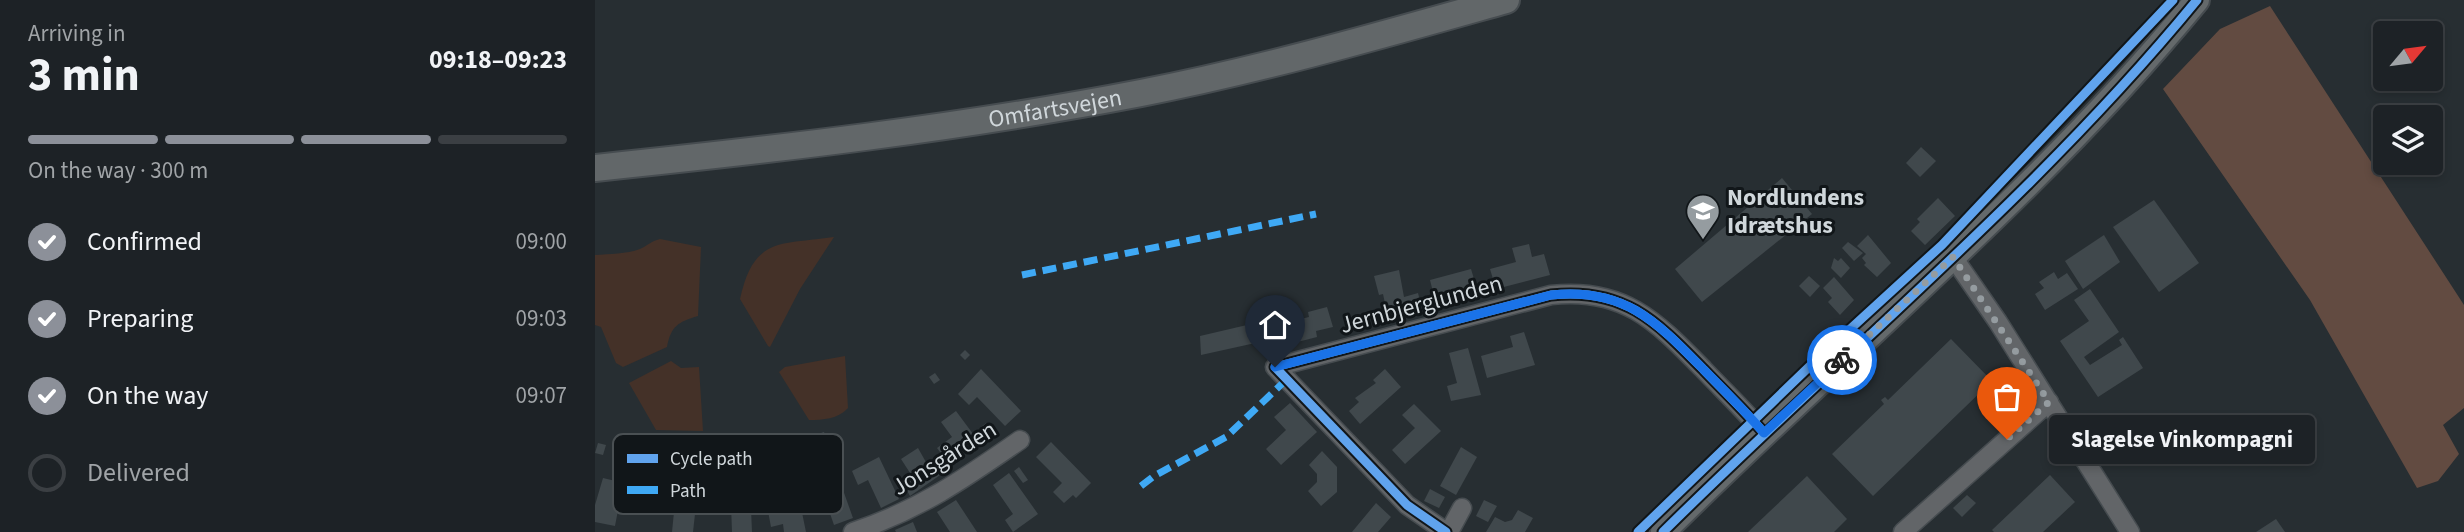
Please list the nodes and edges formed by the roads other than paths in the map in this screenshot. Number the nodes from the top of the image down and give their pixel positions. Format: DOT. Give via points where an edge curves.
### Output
graph roads {
  1 [pos="1506,0"];
  2 [pos="2197,0"];
  3 [pos="595,169"];
  4 [pos="1953,257"];
  5 [pos="2049,402"];
  6 [pos="1764,433"];
  7 [pos="1020,440"];
  8 [pos="1462,508"];
  9 [pos="853,532"];
  10 [pos="1448,532"];
  11 [pos="1663,532"];
  12 [pos="1903,532"];
  13 [pos="2130,532"];
  1 -- 3 [label="main road, Omfartsvejen" via="1143,92 839,141"];
  2 -- 4 [label="street" via="2109,101"];
  4 -- 5 [label="street"];
  4 -- 6 [label="street"];
  5 -- 12 [label="street"];
  5 -- 13 [label="street"];
  6 -- 10 [label="street, Jernbjerglunden" via="1668,333 1641,311 1602,295 1551,295 1275,367 1407,505"];
  6 -- 11 [label="street"];
  7 -- 9 [label="street, Jonsgården" via="943,493"];
  8 -- 10 [label="street, Jernbjerglunden"];
}
